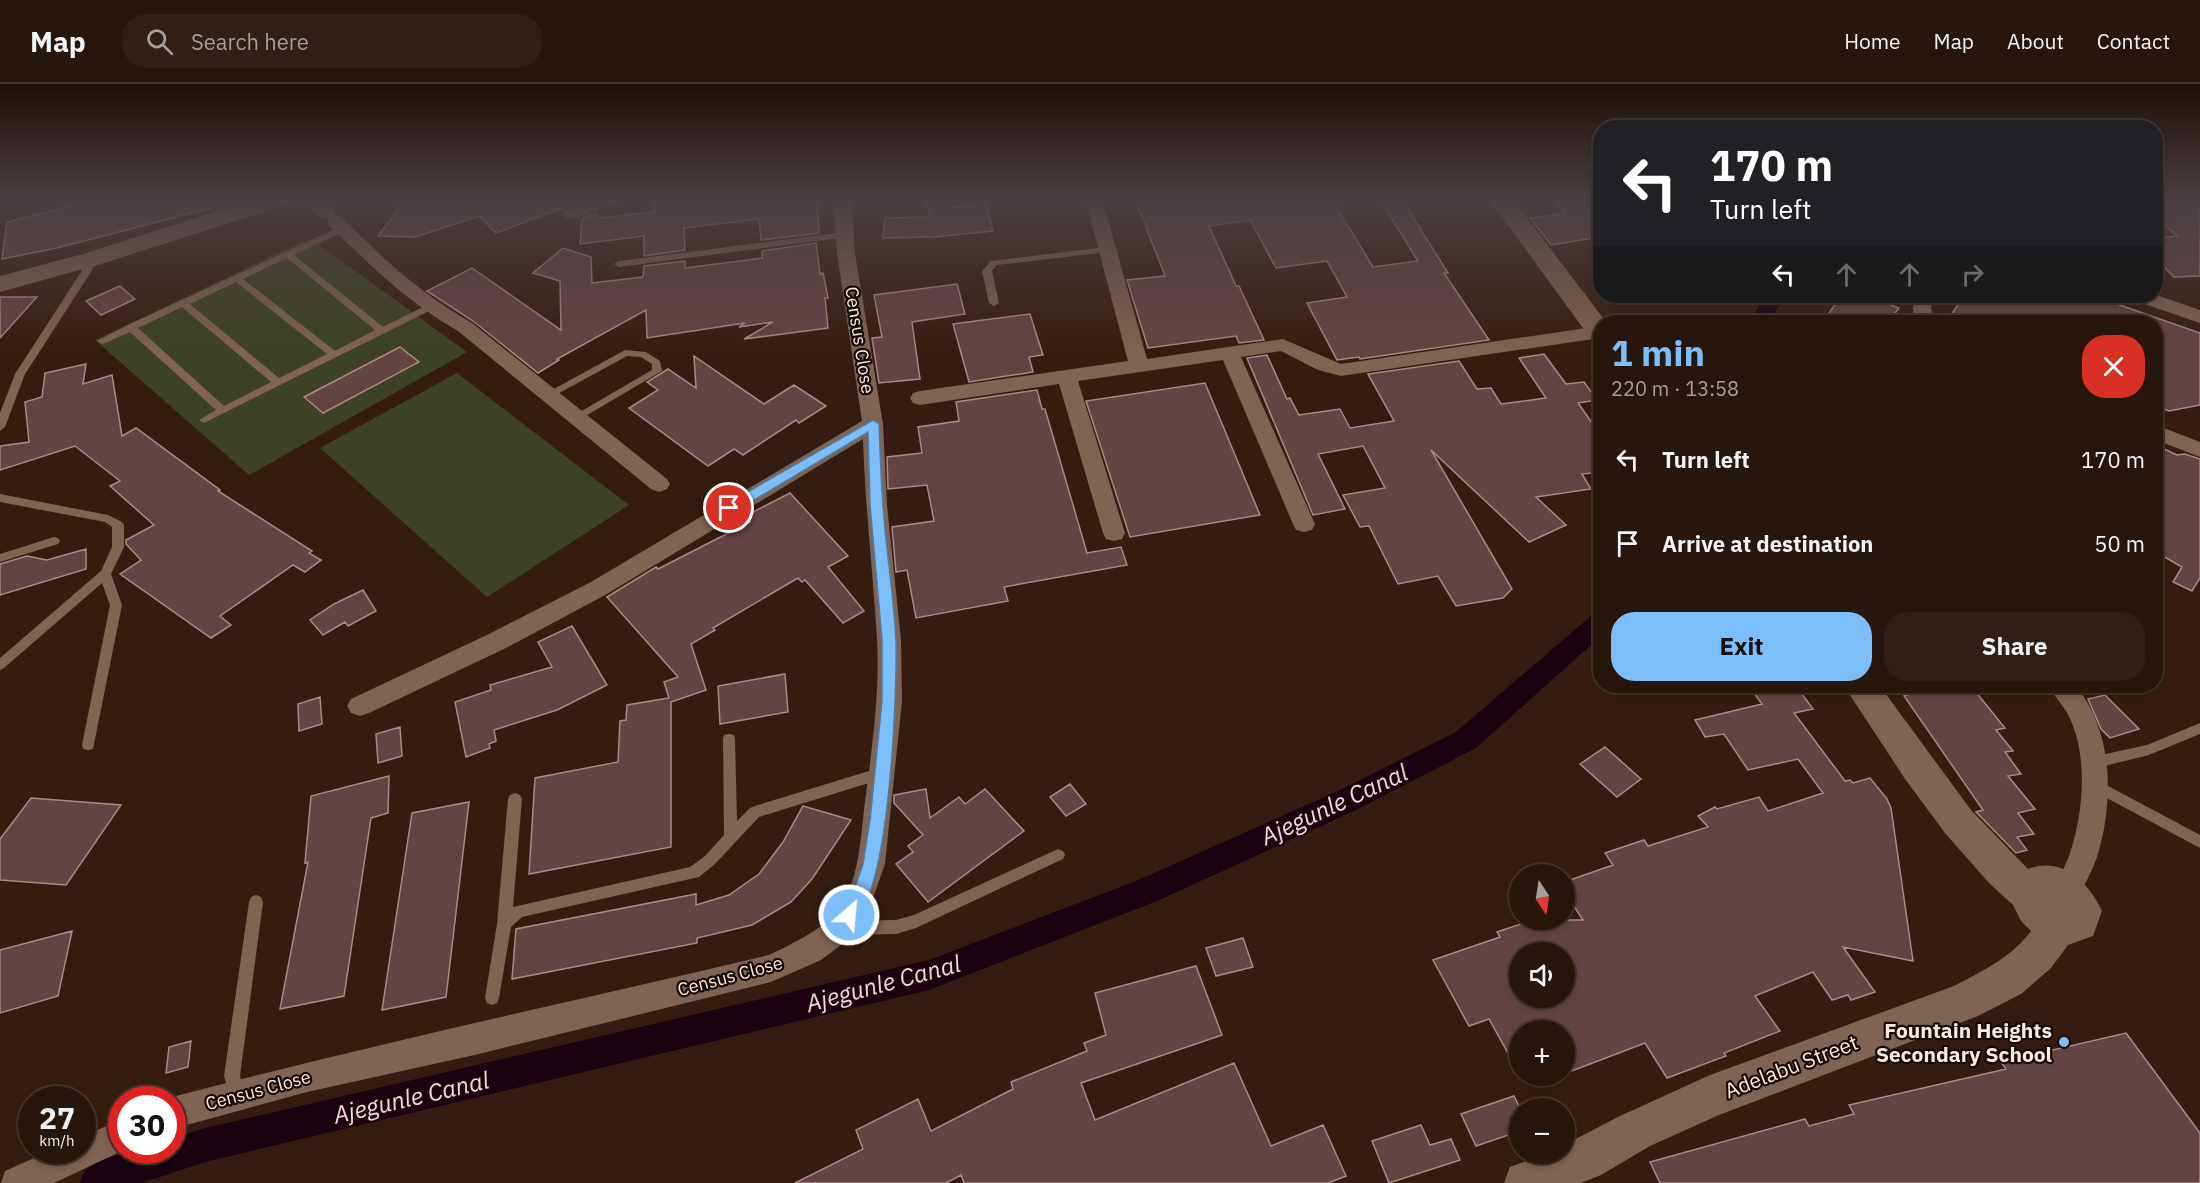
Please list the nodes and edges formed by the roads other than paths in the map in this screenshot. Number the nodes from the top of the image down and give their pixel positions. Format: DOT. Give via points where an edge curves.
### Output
graph roads {
  1 [pos="119,249"];
  2 [pos="294,249"];
  3 [pos="365,249"];
  4 [pos="733,249"];
  5 [pos="846,249"];
  6 [pos="1538,249"];
  7 [pos="1106,250"];
  8 [pos="287,254"];
  9 [pos="92,259"];
  10 [pos="619,264"];
  11 [pos="237,278"];
  12 [pos="0,284"];
  13 [pos="183,303"];
  14 [pos="994,303"];
  15 [pos="2163,303"];
  16 [pos="430,307"];
  17 [pos="2198,314"];
  18 [pos="1593,323"];
  19 [pos="131,327"];
  20 [pos="381,330"];
  21 [pos="1593,333"];
  22 [pos="102,341"];
  23 [pos="1229,352"];
  24 [pos="333,354"];
  25 [pos="1139,367"];
  26 [pos="1067,377"];
  27 [pos="278,383"];
  28 [pos="548,395"];
  29 [pos="920,398"];
  30 [pos="223,411"];
  31 [pos="578,418"];
  32 [pos="204,420"];
  33 [pos="873,424"];
  34 [pos="0,427"];
  35 [pos="2163,435"];
  36 [pos="2200,450"];
  37 [pos="659,484"];
  38 [pos="5,499"];
  39 [pos="0,512"];
  40 [pos="1304,524"];
  41 [pos="1114,533"];
  42 [pos="54,541"];
  43 [pos="0,558"];
  44 [pos="105,574"];
  45 [pos="0,665"];
  46 [pos="1866,693"];
  47 [pos="2066,693"];
  48 [pos="360,706"];
  49 [pos="2200,728"];
  50 [pos="729,739"];
  51 [pos="88,745"];
  52 [pos="882,773"];
  53 [pos="2093,774"];
  54 [pos="515,799"];
  55 [pos="732,837"];
  56 [pos="2200,842"];
  57 [pos="1058,855"];
  58 [pos="256,902"];
  59 [pos="2062,908"];
  60 [pos="504,924"];
  61 [pos="840,928"];
  62 [pos="492,998"];
  63 [pos="237,1094"];
  64 [pos="186,1109"];
  65 [pos="108,1141"];
  66 [pos="1539,1181"];
  67 [pos="17,1183"];
  1 -- 9 [label="main road"];
  2 -- 8 [label="lane"];
  3 -- 16 [label="street"];
  4 -- 10 [label="lane"];
  5 -- 33 [label="street, Census Close"];
  6 -- 18 [label="main road"];
  7 -- 14 [label="lane" via="994,263 987,271"];
  7 -- 25 [label="street"];
  8 -- 11 [label="lane"];
  8 -- 20 [label="lane"];
  9 -- 12 [label="main road"];
  9 -- 34 [label="lane" via="21,374"];
  11 -- 13 [label="lane"];
  11 -- 24 [label="lane"];
  13 -- 19 [label="lane"];
  13 -- 27 [label="lane"];
  15 -- 17 [label="street"];
  16 -- 20 [label="lane"];
  16 -- 28 [label="street" via="465,327"];
  19 -- 22 [label="lane"];
  19 -- 30 [label="lane"];
  20 -- 24 [label="lane"];
  21 -- 23 [label="street" via="1341,370 1326,368 1283,345"];
  23 -- 25 [label="street"];
  23 -- 40 [label="street"];
  24 -- 27 [label="lane"];
  25 -- 26 [label="street"];
  26 -- 29 [label="street"];
  26 -- 41 [label="street"];
  27 -- 30 [label="lane"];
  28 -- 31 [label="street"];
  28 -- 31 [label="lane" via="625,353 643,354 657,363 657,371"];
  30 -- 32 [label="lane"];
  31 -- 37 [label="street"];
  33 -- 48 [label="street" via="531,625"];
  33 -- 52 [label="street, Census Close" via="890,668"];
  35 -- 36 [label="street"];
  38 -- 39 [label="lane"];
  38 -- 44 [label="lane" via="108,519 118,525 118,547"];
  42 -- 43 [label="lane"];
  44 -- 45 [label="lane"];
  44 -- 51 [label="lane" via="117,605"];
  46 -- 59 [label="main road" via="1929,782 1999,869 2027,893 2035,884 2059,886"];
  47 -- 53 [label="street" via="2079,710 2089,738"];
  49 -- 53 [label="lane"];
  50 -- 55 [label="lane"];
  52 -- 55 [label="lane" via="755,812"];
  52 -- 61 [label="street, Census Close" via="871,864 858,903"];
  53 -- 56 [label="lane"];
  53 -- 59 [label="street" via="2091,825"];
  54 -- 60 [label="lane"];
  55 -- 60 [label="lane" via="694,873 535,906 518,911"];
  57 -- 61 [label="lane" via="916,921 896,927"];
  58 -- 63 [label="lane" via="232,1076"];
  59 -- 66 [label="main road, Adelabu Street" via="2037,955 2007,980 1964,1002 1710,1096"];
  60 -- 62 [label="lane"];
  61 -- 63 [label="street, Census Close" via="811,950 771,968"];
  63 -- 64 [label="street, Census Close"];
  65 -- 67 [label="street"];
}
